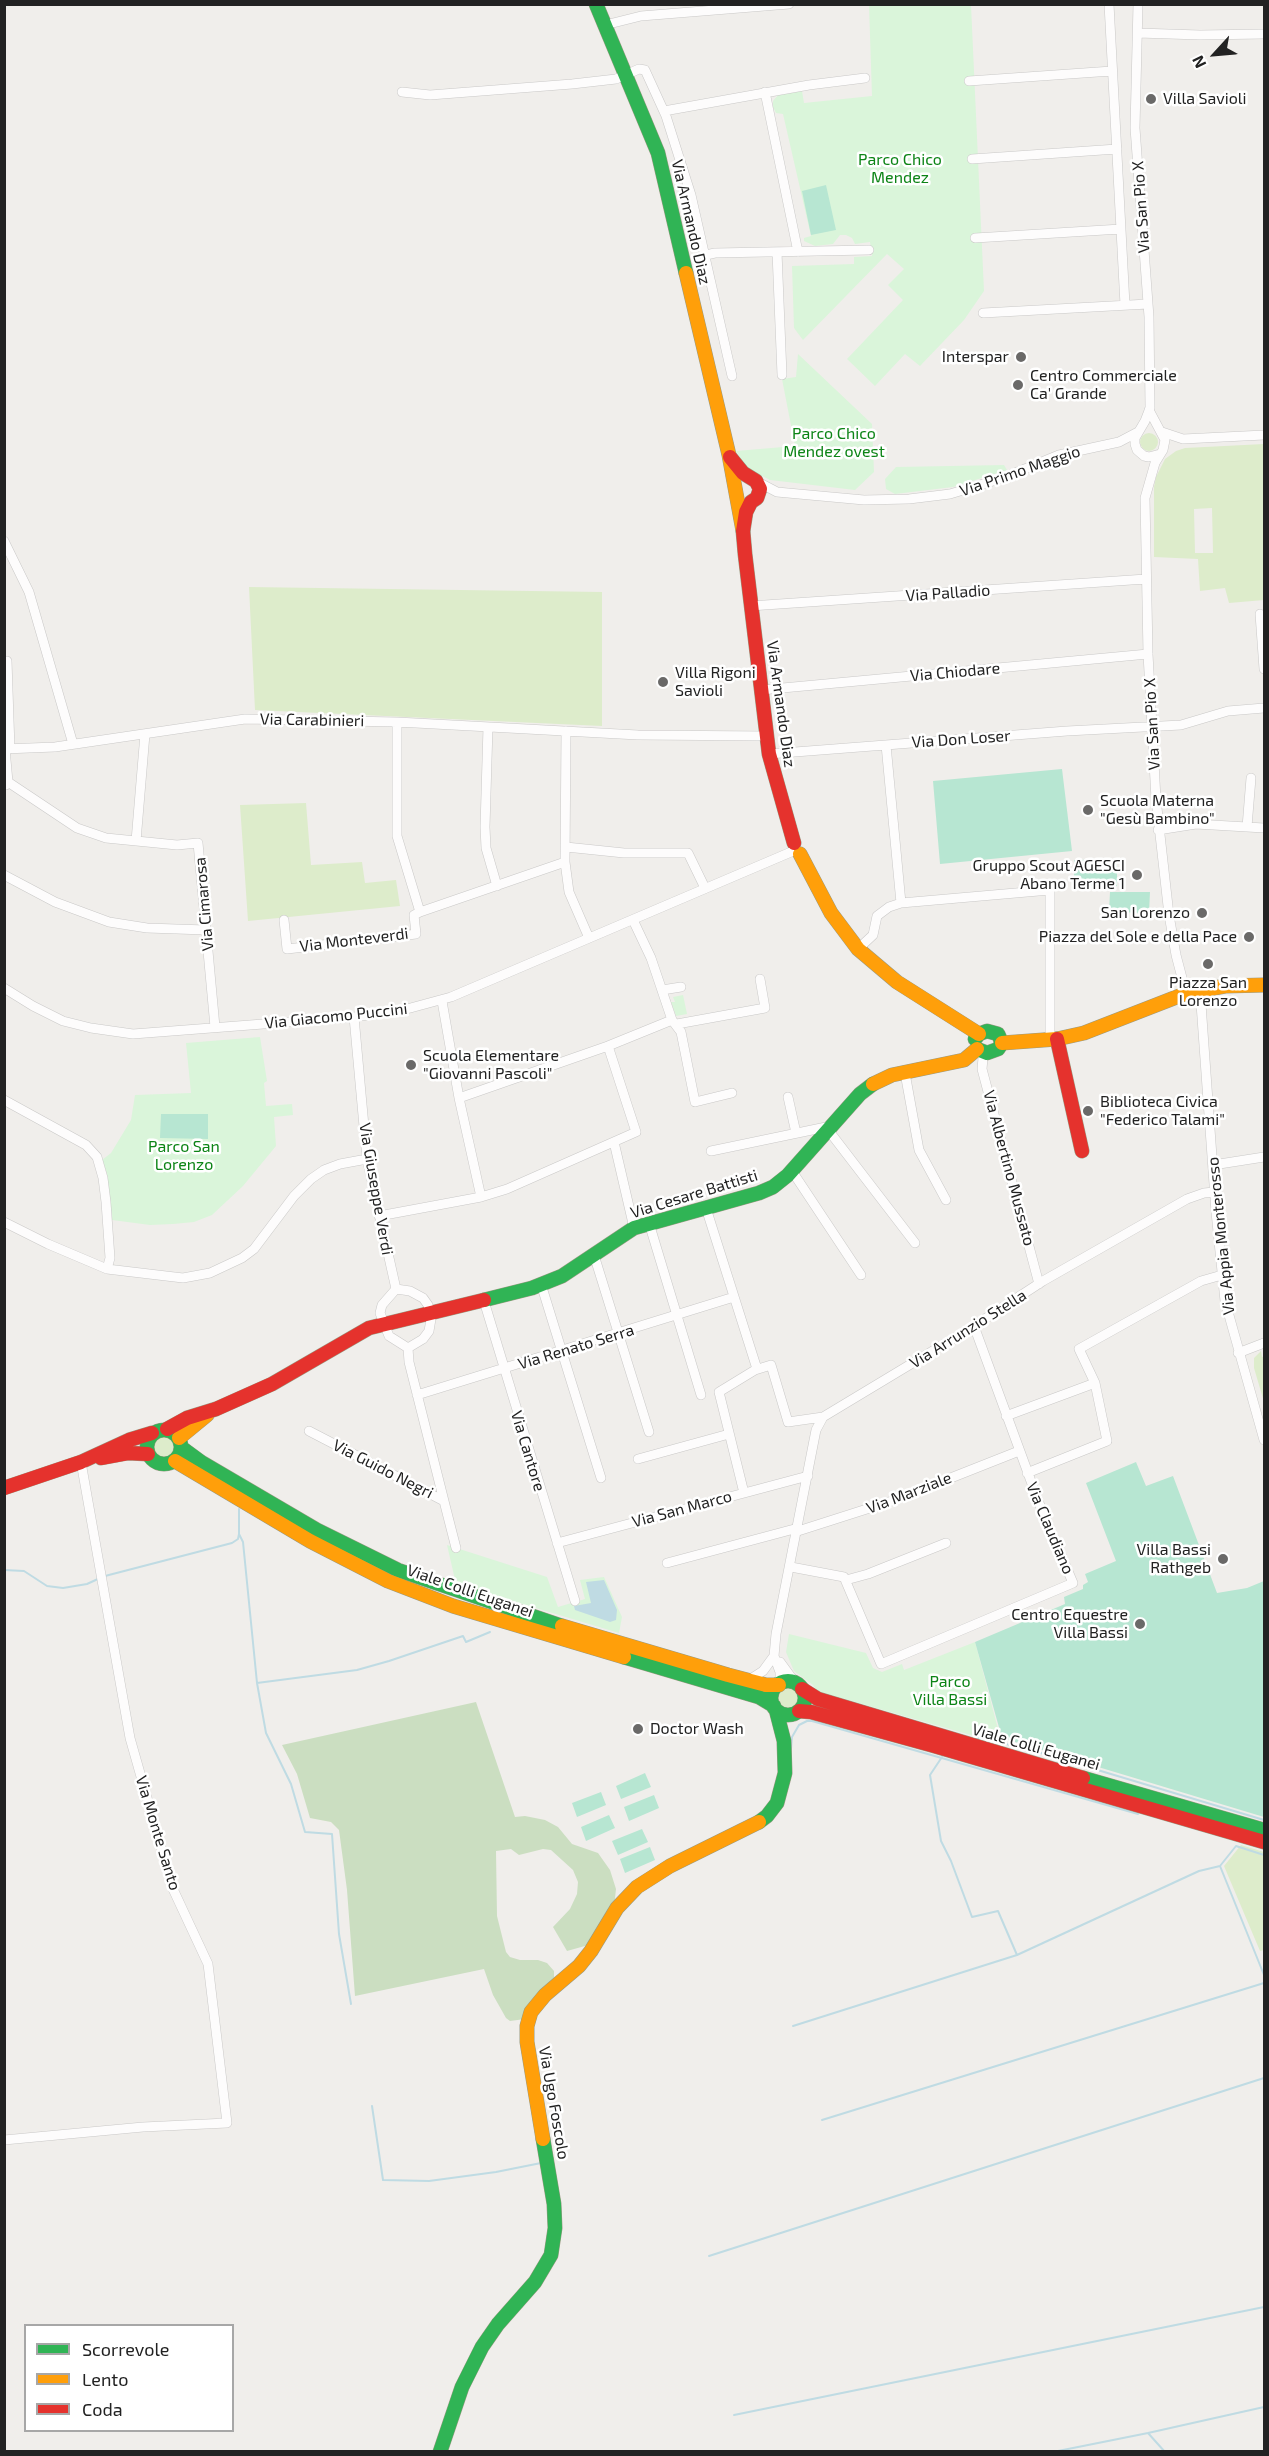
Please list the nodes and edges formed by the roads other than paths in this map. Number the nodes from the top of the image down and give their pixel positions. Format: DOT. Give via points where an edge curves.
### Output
graph roads {
  1 [pos="596,4"];
  2 [pos="789,4"];
  3 [pos="1109,4"];
  4 [pos="1138,4"];
  5 [pos="783,5"];
  6 [pos="735,7"];
  7 [pos="683,8"];
  8 [pos="605,25"];
  9 [pos="1138,33"];
  10 [pos="1264,34"];
  11 [pos="1112,71"];
  12 [pos="627,75"];
  13 [pos="865,78"];
  14 [pos="969,81"];
  15 [pos="402,92"];
  16 [pos="765,92"];
  17 [pos="664,111"];
  18 [pos="1117,149"];
  19 [pos="972,159"];
  20 [pos="1121,229"];
  21 [pos="975,238"];
  22 [pos="869,250"];
  23 [pos="777,252"];
  24 [pos="798,252"];
  25 [pos="706,255"];
  26 [pos="1148,304"];
  27 [pos="1125,305"];
  28 [pos="983,313"];
  29 [pos="728,358"];
  30 [pos="707,362"];
  31 [pos="782,375"];
  32 [pos="732,376"];
  33 [pos="1149,410"];
  34 [pos="1140,431"];
  35 [pos="1161,431"];
  36 [pos="1264,435"];
  37 [pos="1180,439"];
  38 [pos="1119,442"];
  39 [pos="1137,450"];
  40 [pos="1162,452"];
  41 [pos="729,455"];
  42 [pos="752,479"];
  43 [pos="736,491"];
  44 [pos="777,492"];
  45 [pos="754,500"];
  46 [pos="743,531"];
  47 [pos="4,541"];
  48 [pos="1146,579"];
  49 [pos="750,606"];
  50 [pos="1260,614"];
  51 [pos="1148,654"];
  52 [pos="7,661"];
  53 [pos="1264,669"];
  54 [pos="761,690"];
  55 [pos="1264,708"];
  56 [pos="397,722"];
  57 [pos="1152,726"];
  58 [pos="488,727"];
  59 [pos="566,731"];
  60 [pos="145,734"];
  61 [pos="767,736"];
  62 [pos="73,744"];
  63 [pos="886,745"];
  64 [pos="6,749"];
  65 [pos="769,754"];
  66 [pos="1251,778"];
  67 [pos="6,785"];
  68 [pos="1247,827"];
  69 [pos="1264,828"];
  70 [pos="1158,830"];
  71 [pos="136,842"];
  72 [pos="566,847"];
  73 [pos="795,850"];
  74 [pos="565,862"];
  75 [pos="4,874"];
  76 [pos="497,886"];
  77 [pos="705,888"];
  78 [pos="902,903"];
  79 [pos="420,912"];
  80 [pos="284,920"];
  81 [pos="633,920"];
  82 [pos="206,930"];
  83 [pos="589,939"];
  84 [pos="858,949"];
  85 [pos="760,979"];
  86 [pos="1264,985"];
  87 [pos="681,987"];
  88 [pos="4,988"];
  89 [pos="663,990"];
  90 [pos="1193,992"];
  91 [pos="442,1001"];
  92 [pos="354,1017"];
  93 [pos="675,1022"];
  94 [pos="215,1027"];
  95 [pos="979,1034"];
  96 [pos="1054,1039"];
  97 [pos="1002,1043"];
  98 [pos="608,1046"];
  99 [pos="982,1051"];
  100 [pos="906,1072"];
  101 [pos="732,1093"];
  102 [pos="788,1097"];
  103 [pos="459,1098"];
  104 [pos="4,1100"];
  105 [pos="831,1128"];
  106 [pos="796,1133"];
  107 [pos="614,1142"];
  108 [pos="711,1151"];
  109 [pos="1082,1151"];
  110 [pos="1264,1157"];
  111 [pos="367,1159"];
  112 [pos="1213,1165"];
  113 [pos="792,1171"];
  114 [pos="1214,1192"];
  115 [pos="481,1197"];
  116 [pos="946,1200"];
  117 [pos="706,1208"];
  118 [pos="379,1216"];
  119 [pos="4,1222"];
  120 [pos="649,1223"];
  121 [pos="634,1228"];
  122 [pos="915,1243"];
  123 [pos="594,1255"];
  124 [pos="107,1269"];
  125 [pos="861,1275"];
  126 [pos="1222,1275"];
  127 [pos="1041,1283"];
  128 [pos="540,1284"];
  129 [pos="396,1289"];
  130 [pos="734,1297"];
  131 [pos="484,1301"];
  132 [pos="430,1313"];
  133 [pos="677,1314"];
  134 [pos="383,1324"];
  135 [pos="974,1326"];
  136 [pos="619,1333"];
  137 [pos="1264,1343"];
  138 [pos="408,1348"];
  139 [pos="562,1352"];
  140 [pos="1238,1353"];
  141 [pos="503,1369"];
  142 [pos="757,1369"];
  143 [pos="1095,1383"];
  144 [pos="417,1395"];
  145 [pos="701,1395"];
  146 [pos="216,1409"];
  147 [pos="1006,1416"];
  148 [pos="822,1417"];
  149 [pos="167,1429"];
  150 [pos="309,1431"];
  151 [pos="649,1432"];
  152 [pos="152,1433"];
  153 [pos="729,1434"];
  154 [pos="1264,1440"];
  155 [pos="179,1449"];
  156 [pos="1019,1450"];
  157 [pos="148,1454"];
  158 [pos="638,1459"];
  159 [pos="81,1462"];
  160 [pos="1027,1473"];
  161 [pos="808,1476"];
  162 [pos="601,1478"];
  163 [pos="4,1488"];
  164 [pos="744,1493"];
  165 [pos="444,1501"];
  166 [pos="798,1530"];
  167 [pos="557,1543"];
  168 [pos="946,1543"];
  169 [pos="456,1548"];
  170 [pos="667,1563"];
  171 [pos="791,1567"];
  172 [pos="846,1580"];
  173 [pos="575,1601"];
  174 [pos="774,1656"];
  175 [pos="749,1680"];
  176 [pos="779,1685"];
  177 [pos="799,1686"];
  178 [pos="775,1708"];
  179 [pos="798,1712"];
  180 [pos="784,1741"];
  181 [pos="1264,1830"];
  182 [pos="1264,1842"];
  183 [pos="4,2140"];
  184 [pos="440,2451"];
  1 -- 8 [label="street, Via Armando Diaz"];
  2 -- 5 [label="street"];
  3 -- 11 [label="street"];
  4 -- 9 [label="street, Via San Pio X"];
  5 -- 6 [label="street"];
  6 -- 7 [label="street"];
  7 -- 8 [label="street"];
  8 -- 12 [label="street, Via Armando Diaz"];
  9 -- 10 [label="street"];
  9 -- 26 [label="street, Via San Pio X" via="1135,128"];
  11 -- 14 [label="street"];
  11 -- 18 [label="street"];
  12 -- 15 [label="street" via="572,84 442,94"];
  12 -- 17 [label="street" via="645,70"];
  12 -- 30 [label="street, Via Armando Diaz" via="658,153"];
  13 -- 16 [label="street"];
  16 -- 17 [label="street"];
  16 -- 24 [label="street"];
  17 -- 25 [label="street"];
  18 -- 19 [label="street"];
  18 -- 20 [label="street"];
  20 -- 21 [label="street"];
  20 -- 27 [label="street"];
  22 -- 24 [label="street"];
  23 -- 24 [label="street"];
  23 -- 25 [label="street"];
  23 -- 31 [label="street"];
  25 -- 29 [label="street"];
  26 -- 27 [label="street"];
  26 -- 33 [label="street, Via San Pio X"];
  27 -- 28 [label="street"];
  29 -- 30 [label="street"];
  29 -- 32 [label="street"];
  30 -- 41 [label="street, Via Armando Diaz"];
  33 -- 34 [label="street, Via San Pio X"];
  33 -- 35 [label="street, Via San Pio X"];
  34 -- 35 [label="street, Via Primo Maggio" via="1150,427"];
  34 -- 38 [label="street, Via Primo Maggio"];
  34 -- 39 [label="street"];
  35 -- 37 [label="street, Via Primo Maggio"];
  35 -- 40 [label="street" via="1165,440"];
  36 -- 37 [label="street, Via Primo Maggio"];
  37 -- 40 [label="street"];
  38 -- 39 [label="street"];
  38 -- 44 [label="street, Via Primo Maggio" via="1059,455 950,494 864,500"];
  39 -- 40 [label="street" via="1149,458"];
  40 -- 48 [label="street, Via San Pio X" via="1145,498"];
  41 -- 42 [label="street, Via Armando Diaz"];
  41 -- 43 [label="street, Via Armando Diaz"];
  42 -- 43 [label="street" via="743,478"];
  42 -- 44 [label="street, Via Primo Maggio"];
  42 -- 45 [label="street" via="760,489"];
  43 -- 45 [label="street" via="743,502"];
  43 -- 46 [label="street, Via Armando Diaz"];
  44 -- 45 [label="street, Via Primo Maggio"];
  45 -- 46 [label="street, Via Armando Diaz" via="746,512"];
  46 -- 49 [label="street, Via Armando Diaz"];
  47 -- 62 [label="street" via="29,592"];
  48 -- 49 [label="street, Via Palladio"];
  48 -- 51 [label="street, Via San Pio X"];
  49 -- 54 [label="street, Via Armando Diaz"];
  50 -- 53 [label="street"];
  51 -- 54 [label="street, Via Chiodare"];
  51 -- 57 [label="street, Via San Pio X"];
  52 -- 64 [label="street"];
  54 -- 61 [label="street, Via Armando Diaz"];
  55 -- 57 [label="street, Via Don Loser" via="1228,711 1191,724"];
  56 -- 58 [label="street, Via Carabinieri"];
  56 -- 60 [label="street, Via Carabinieri" via="245,719"];
  56 -- 79 [label="street" via="397,836"];
  57 -- 63 [label="street, Via Don Loser"];
  57 -- 70 [label="street, Via San Pio X"];
  58 -- 59 [label="street, Via Carabinieri"];
  58 -- 76 [label="street" via="485,838"];
  59 -- 61 [label="street, Via Carabinieri"];
  59 -- 72 [label="street"];
  60 -- 62 [label="street, Via Carabinieri"];
  60 -- 71 [label="street"];
  61 -- 65 [label="street, Via Armando Diaz"];
  62 -- 64 [label="street, Via Carabinieri"];
  63 -- 65 [label="street, Via Don Loser"];
  63 -- 78 [label="street"];
  64 -- 67 [label="street"];
  65 -- 73 [label="street, Via Armando Diaz"];
  66 -- 68 [label="street"];
  67 -- 71 [label="street, Via Cimarosa" via="77,828 106,838"];
  68 -- 69 [label="street"];
  68 -- 70 [label="street" via="1196,824"];
  70 -- 90 [label="street, Via San Pio X" via="1176,955"];
  71 -- 82 [label="street, Via Cimarosa" via="198,843"];
  72 -- 74 [label="street"];
  72 -- 77 [label="street" via="624,853 688,853"];
  73 -- 77 [label="street, Via Giacomo Puccini"];
  73 -- 84 [label="street, Via Armando Diaz" via="831,913"];
  74 -- 76 [label="street, Via Monteverdi"];
  74 -- 83 [label="street" via="569,892"];
  75 -- 82 [label="street" via="55,902 109,922"];
  76 -- 79 [label="street, Via Monteverdi"];
  77 -- 81 [label="street, Via Giacomo Puccini"];
  78 -- 84 [label="street" via="877,916 873,935"];
  78 -- 96 [label="street" via="1050,890 1049,995"];
  79 -- 80 [label="street, Via Monteverdi" via="414,915 416,934 288,949"];
  81 -- 83 [label="street, Via Giacomo Puccini"];
  81 -- 89 [label="street"];
  82 -- 94 [label="street, Via Cimarosa"];
  83 -- 91 [label="street, Via Giacomo Puccini"];
  84 -- 95 [label="street, Via Armando Diaz" via="897,982"];
  85 -- 93 [label="street" via="765,1008"];
  86 -- 90 [label="street"];
  87 -- 89 [label="street"];
  88 -- 94 [label="street, Via Giacomo Puccini" via="63,1020 91,1028 133,1034"];
  89 -- 93 [label="street"];
  90 -- 96 [label="street" via="1108,1025"];
  90 -- 112 [label="street, Via Appia Monterosso"];
  91 -- 92 [label="street, Via Giacomo Puccini"];
  91 -- 103 [label="street"];
  92 -- 94 [label="street, Via Giacomo Puccini"];
  92 -- 111 [label="street, Via Giuseppe Verdi"];
  93 -- 98 [label="street"];
  93 -- 101 [label="street" via="681,1032 695,1102"];
  95 -- 97 [label="street" via="998,1034"];
  95 -- 99 [label="street" via="975,1040"];
  96 -- 97 [label="street"];
  96 -- 109 [label="street"];
  97 -- 99 [label="street" via="998,1049"];
  98 -- 103 [label="street"];
  98 -- 107 [label="street" via="636,1132"];
  99 -- 100 [label="street, Via Cesare Battisti" via="964,1060"];
  99 -- 127 [label="street, Via Albertino Mussato" via="982,1069"];
  100 -- 105 [label="street, Via Cesare Battisti" via="874,1083"];
  100 -- 116 [label="street" via="920,1150"];
  102 -- 106 [label="street"];
  103 -- 115 [label="street"];
  104 -- 124 [label="street" via="86,1145 97,1156 106,1202 110,1258"];
  105 -- 106 [label="street"];
  105 -- 113 [label="street, Via Cesare Battisti"];
  105 -- 122 [label="street"];
  106 -- 108 [label="street"];
  107 -- 115 [label="street"];
  107 -- 121 [label="street"];
  110 -- 112 [label="street"];
  111 -- 118 [label="street, Via Giuseppe Verdi"];
  111 -- 124 [label="street" via="340,1164 311,1179 254,1250 227,1266 183,1278"];
  112 -- 114 [label="street, Via Appia Monterosso"];
  113 -- 117 [label="street, Via Cesare Battisti" via="773,1187"];
  113 -- 125 [label="street"];
  114 -- 126 [label="street, Via Appia Monterosso"];
  114 -- 127 [label="street, Via Arrunzio Stella" via="1187,1199"];
  115 -- 118 [label="street"];
  117 -- 120 [label="street, Via Cesare Battisti"];
  117 -- 130 [label="street"];
  118 -- 129 [label="street, Via Giuseppe Verdi"];
  119 -- 124 [label="street"];
  120 -- 121 [label="street, Via Cesare Battisti"];
  120 -- 133 [label="street"];
  121 -- 123 [label="street, Via Cesare Battisti"];
  123 -- 128 [label="street, Via Cesare Battisti" via="562,1276"];
  123 -- 136 [label="street"];
  126 -- 140 [label="street, Via Appia Monterosso"];
  126 -- 143 [label="street" via="1201,1281 1079,1349"];
  127 -- 135 [label="street, Via Arrunzio Stella"];
  128 -- 131 [label="street, Via Cesare Battisti"];
  128 -- 139 [label="street"];
  129 -- 132 [label="street" via="423,1298"];
  129 -- 134 [label="street" via="382,1305"];
  130 -- 133 [label="street, Via Renato Serra"];
  130 -- 142 [label="street"];
  131 -- 132 [label="street, Via Cesare Battisti"];
  131 -- 141 [label="street, Via Cantore"];
  132 -- 134 [label="street, Via Cesare Battisti"];
  132 -- 138 [label="street" via="429,1331"];
  133 -- 136 [label="street, Via Renato Serra"];
  133 -- 145 [label="street"];
  134 -- 138 [label="street" via="388,1336"];
  134 -- 146 [label="street, Via Cesare Battisti" via="272,1384"];
  135 -- 147 [label="street, Via Claudiano"];
  135 -- 148 [label="street, Via Arrunzio Stella"];
  136 -- 139 [label="street, Via Renato Serra"];
  136 -- 151 [label="street"];
  137 -- 140 [label="street"];
  138 -- 144 [label="street, Via Guido Negri"];
  139 -- 141 [label="street, Via Renato Serra"];
  139 -- 162 [label="street"];
  140 -- 154 [label="street, Via Appia Monterosso"];
  141 -- 144 [label="street, Via Renato Serra"];
  141 -- 167 [label="street, Via Cantore"];
  142 -- 148 [label="street" via="771,1365 788,1422"];
  142 -- 153 [label="street" via="719,1392"];
  143 -- 147 [label="street"];
  143 -- 160 [label="street" via="1107,1441"];
  144 -- 165 [label="street, Via Guido Negri"];
  146 -- 149 [label="street, Via Cesare Battisti"];
  146 -- 155 [label="street, Via Cesare Battisti" via="190,1427"];
  147 -- 156 [label="street, Via Claudiano"];
  148 -- 161 [label="street"];
  149 -- 152 [label="street, Via Cesare Battisti"];
  149 -- 155 [label="street" via="174,1432"];
  150 -- 165 [label="street, Via Guido Negri"];
  152 -- 157 [label="street" via="147,1443"];
  152 -- 159 [label="street, Via Cesare Battisti"];
  153 -- 158 [label="street"];
  153 -- 164 [label="street"];
  155 -- 157 [label="street, Via Cesare Battisti" via="160,1464"];
  155 -- 175 [label="street, Viale Colli Euganei" via="317,1530 398,1570 523,1614"];
  155 -- 178 [label="street, Viale Colli Euganei" via="310,1541 388,1581 453,1606 759,1697"];
  156 -- 160 [label="street, Via Claudiano"];
  156 -- 166 [label="street, Via Marziale" via="895,1500"];
  157 -- 159 [label="street, Via Cesare Battisti"];
  159 -- 163 [label="street, Via Cesare Battisti"];
  159 -- 183 [label="street, Via Monte Santo" via="130,1738 173,1889 208,1964 227,2123"];
  160 -- 172 [label="street, Via Claudiano" via="1073,1580 1071,1586 881,1664"];
  161 -- 164 [label="street, Via San Marco"];
  161 -- 166 [label="street"];
  164 -- 167 [label="street, Via San Marco"];
  165 -- 169 [label="street"];
  166 -- 170 [label="street"];
  166 -- 171 [label="street"];
  167 -- 173 [label="street, Via Cantore"];
  168 -- 172 [label="street"];
  171 -- 172 [label="street"];
  171 -- 174 [label="street"];
  174 -- 175 [label="street" via="764,1671"];
  174 -- 176 [label="street" via="780,1672"];
  174 -- 177 [label="street"];
  175 -- 176 [label="street, Viale Colli Euganei"];
  176 -- 177 [label="street, Viale Colli Euganei" via="788,1682"];
  176 -- 178 [label="street" via="772,1695"];
  177 -- 179 [label="street" via="805,1701"];
  177 -- 181 [label="street, Viale Colli Euganei" via="818,1699 933,1735"];
  178 -- 179 [label="street, Viale Colli Euganei" via="786,1715"];
  178 -- 180 [label="street, Via Ugo Foscolo"];
  179 -- 180 [label="street, Via Ugo Foscolo"];
  179 -- 182 [label="street, Viale Colli Euganei" via="811,1712 942,1748"];
  180 -- 184 [label="street, Via Ugo Foscolo" via="785,1773 777,1803 766,1816 638,1887 617,1908 591,1951 531,2012 527,2042 554,2204 551,2255 535,2282 482,2347 462,2387"];
}
